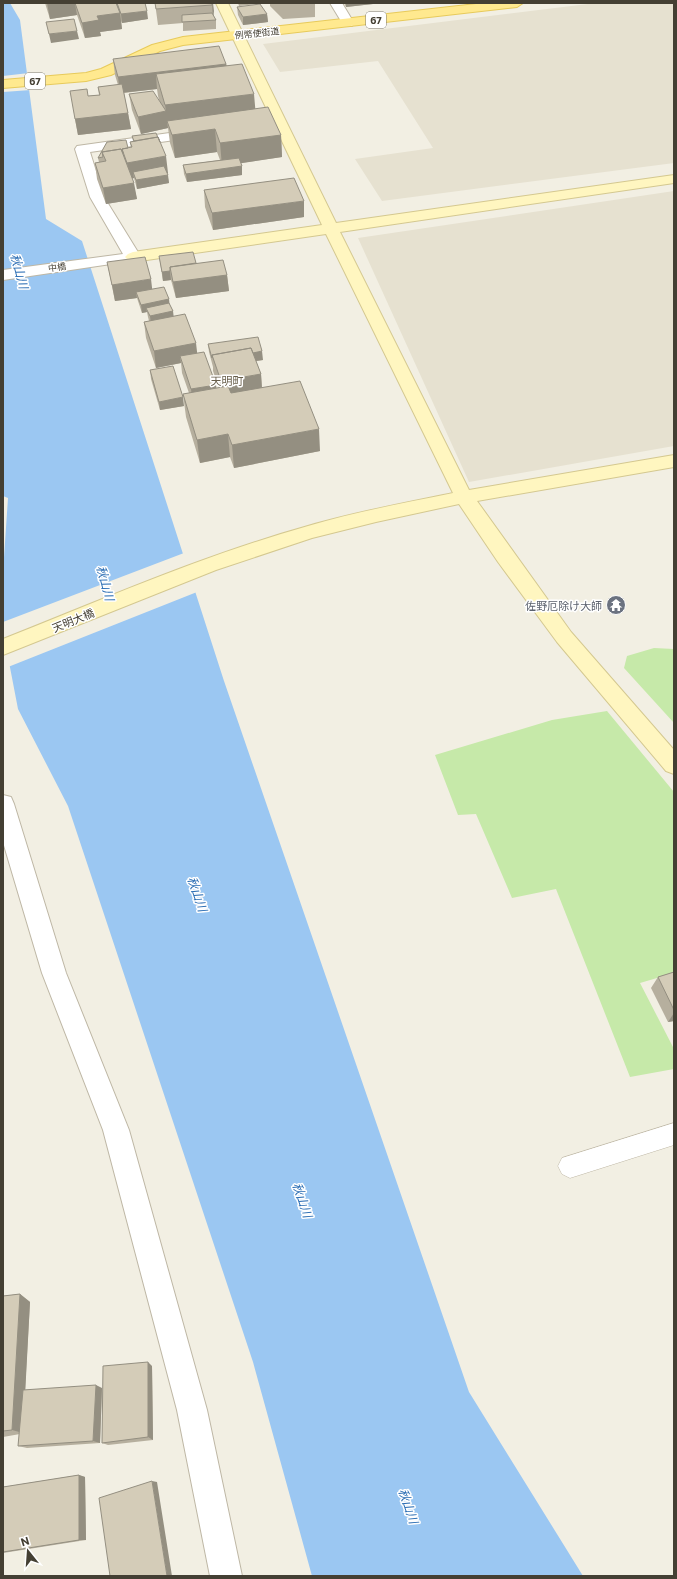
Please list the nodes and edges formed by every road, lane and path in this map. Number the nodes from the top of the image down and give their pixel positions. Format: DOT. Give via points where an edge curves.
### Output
graph roads {
  1 [pos="222,3"];
  2 [pos="336,3"];
  3 [pos="517,3"];
  4 [pos="348,23"];
  5 [pos="236,35"];
  6 [pos="3,84"];
  7 [pos="278,121"];
  8 [pos="262,124"];
  9 [pos="215,130"];
  10 [pos="674,179"];
  11 [pos="330,228"];
  12 [pos="133,257"];
  13 [pos="3,275"];
  14 [pos="674,461"];
  15 [pos="464,497"];
  16 [pos="3,647"];
  17 [pos="674,765"];
  18 [pos="3,804"];
  19 [pos="674,1134"];
  20 [pos="570,1166"];
  21 [pos="226,1576"];
  1 -- 5 [label="street"];
  2 -- 4 [label="street"];
  3 -- 4 [label="main road, 例幣使街道 / 67"];
  4 -- 5 [label="main road, 例幣使街道 / 67"];
  5 -- 6 [label="main road, 例幣使街道 / 67" via="168,44 106,72 66,79"];
  5 -- 7 [label="street"];
  7 -- 8 [label="street"];
  7 -- 11 [label="street"];
  9 -- 12 [label="street" via="82,149 97,197"];
  10 -- 11 [label="street"];
  11 -- 12 [label="street"];
  11 -- 15 [label="street"];
  12 -- 13 [label="street, 中橋"];
  14 -- 15 [label="street, 天明大橋"];
  15 -- 16 [label="street, 天明大橋" via="309,532 209,565"];
  15 -- 17 [label="street" via="564,637"];
  18 -- 21 [label="street" via="54,973 116,1130 192,1410"];
  19 -- 20 [label="lane"];
}
